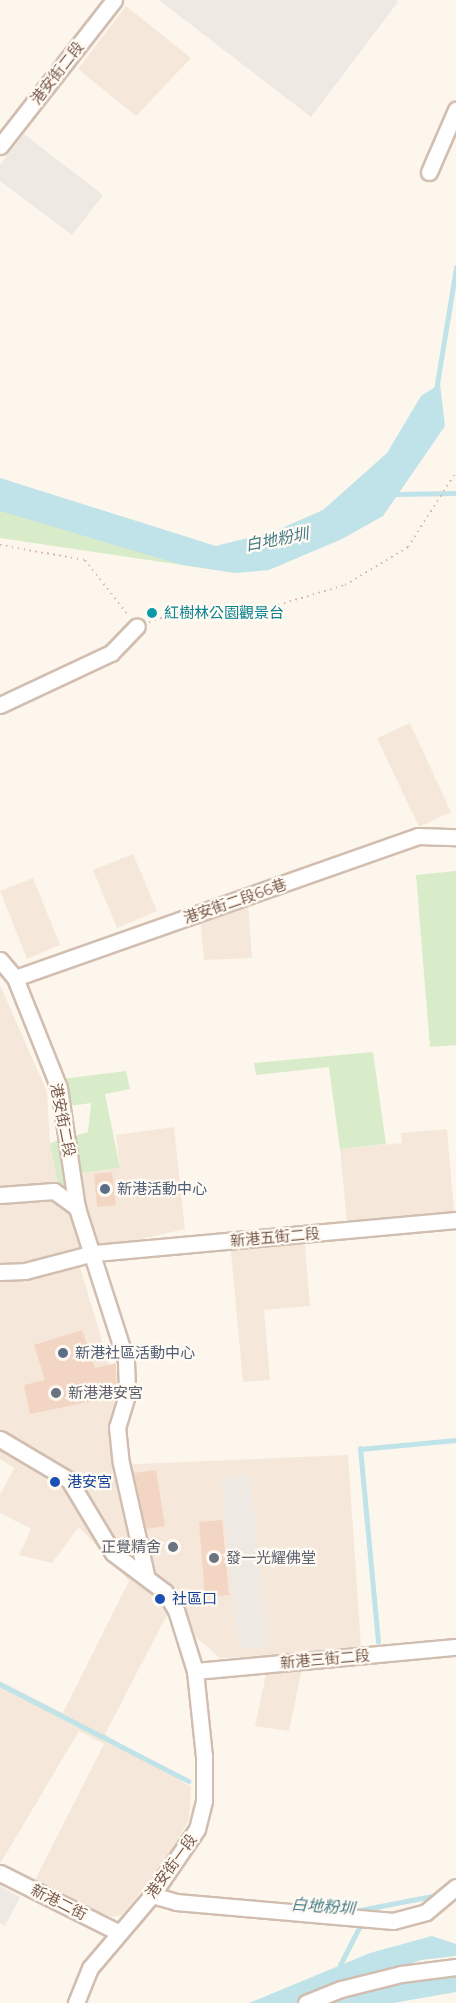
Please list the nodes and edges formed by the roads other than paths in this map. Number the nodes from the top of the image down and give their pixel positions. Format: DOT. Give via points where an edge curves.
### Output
graph roads {
  1 [pos="114,0"];
  2 [pos="456,110"];
  3 [pos="0,146"];
  4 [pos="429,172"];
  5 [pos="137,626"];
  6 [pos="0,705"];
  7 [pos="456,837"];
  8 [pos="0,960"];
  9 [pos="15,978"];
  10 [pos="0,1195"];
  11 [pos="77,1208"];
  12 [pos="456,1220"];
  13 [pos="94,1253"];
  14 [pos="0,1272"];
  15 [pos="0,1439"];
  16 [pos="146,1575"];
  17 [pos="456,1647"];
  18 [pos="195,1671"];
  19 [pos="0,1873"];
  20 [pos="456,1887"];
  21 [pos="152,1895"];
  22 [pos="118,1932"];
  23 [pos="456,1966"];
  24 [pos="76,2003"];
  25 [pos="306,2003"];
  1 -- 3 [label="street, 港安街二段"];
  2 -- 4 [label="street"];
  5 -- 6 [label="street" via="111,653"];
  7 -- 9 [label="street, 港安街二段66巷" via="418,836"];
  8 -- 9 [label="street, 港安街二段"];
  9 -- 11 [label="street, 港安街二段" via="59,1089"];
  10 -- 11 [label="street" via="54,1191"];
  11 -- 13 [label="street, 港安街二段"];
  12 -- 13 [label="street, 新港五街二段"];
  13 -- 14 [label="street, 新港五街二段" via="25,1271"];
  13 -- 16 [label="street" via="126,1361 127,1395 117,1427 121,1464"];
  15 -- 16 [label="street, 港安街一段" via="69,1480 113,1553"];
  16 -- 18 [label="street, 港安街一段" via="165,1592 176,1610"];
  17 -- 18 [label="street, 新港三街二段"];
  18 -- 21 [label="street, 港安街一段" via="204,1756 204,1801 194,1835"];
  19 -- 22 [label="street, 新港二街"];
  20 -- 21 [label="street" via="426,1912 393,1921 176,1902"];
  21 -- 22 [label="street, 港安街一段"];
  22 -- 24 [label="street, 港安街一段" via="90,1968"];
  23 -- 25 [label="street" via="401,1974 341,1989"];
}
